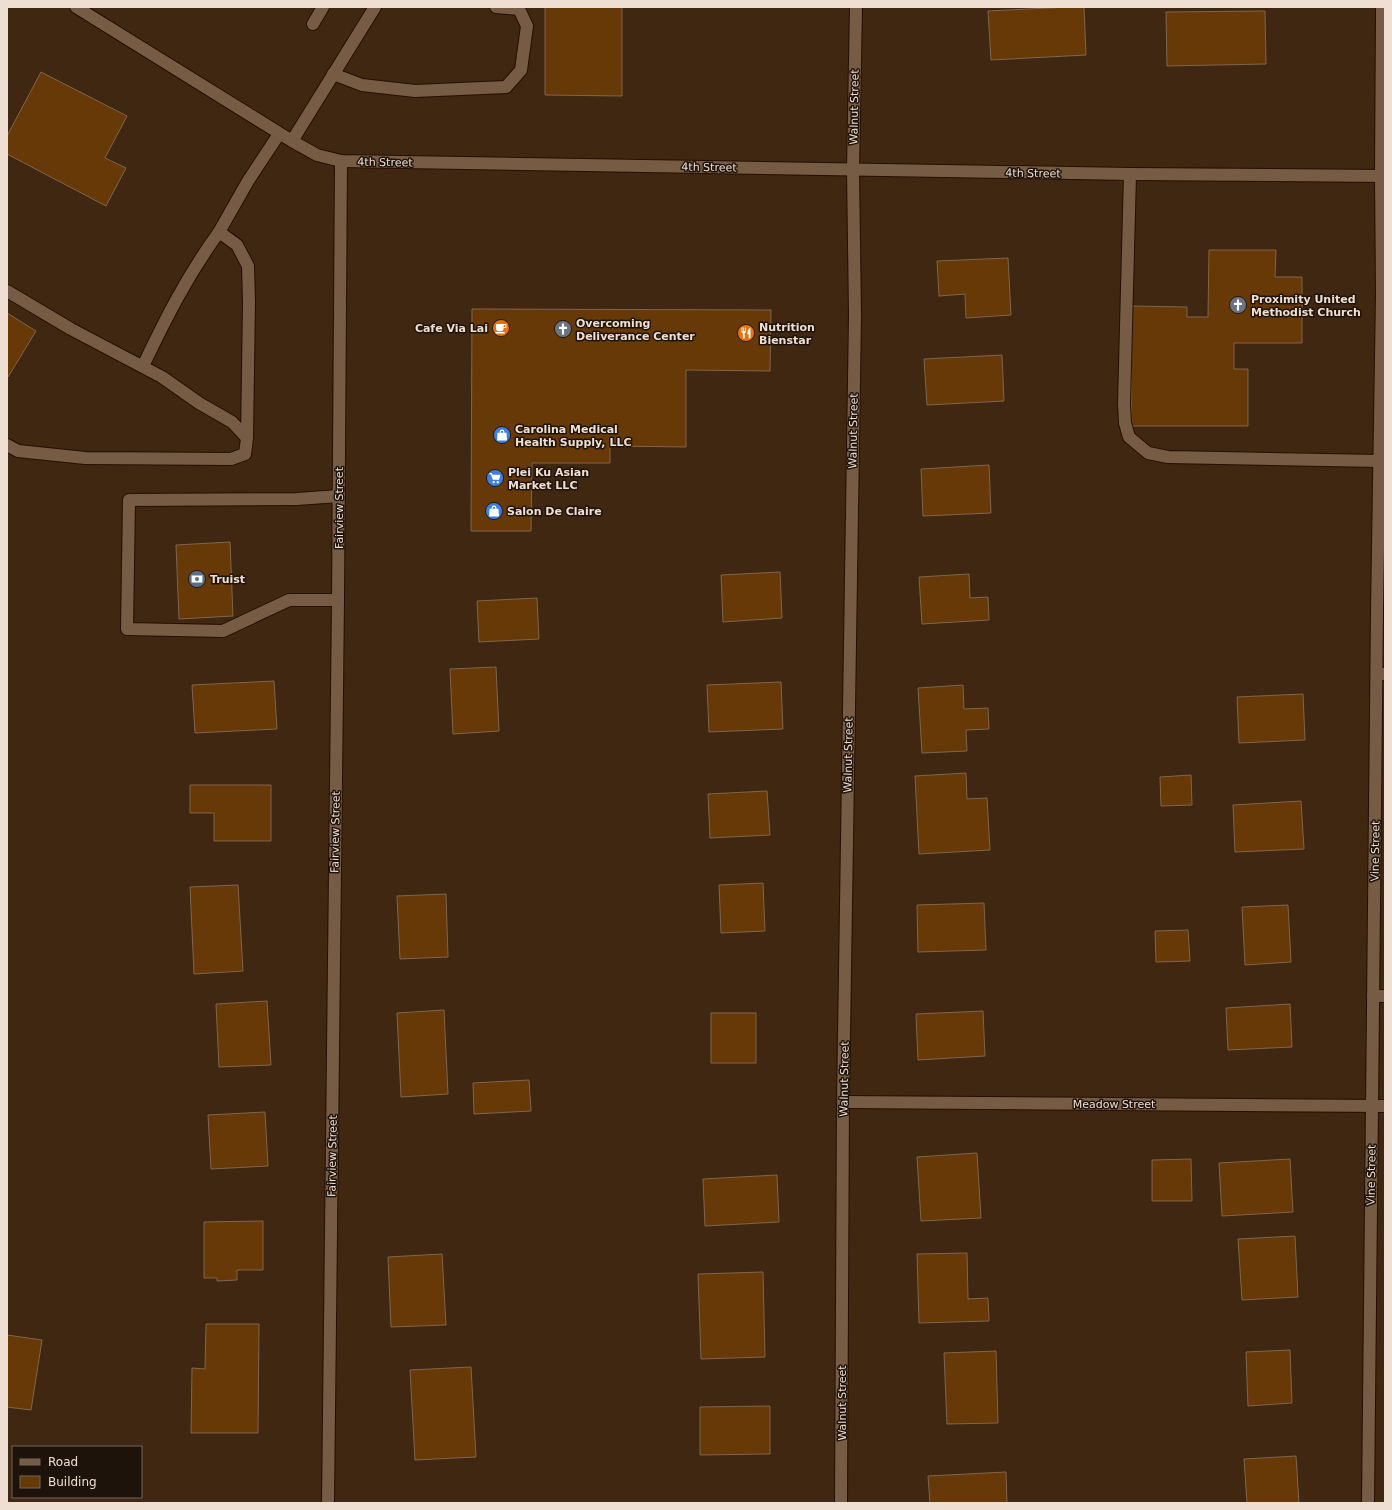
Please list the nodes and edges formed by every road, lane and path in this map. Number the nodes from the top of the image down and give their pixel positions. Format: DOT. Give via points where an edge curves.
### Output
graph roads {
  1 [pos="76,7"];
  2 [pos="323,7"];
  3 [pos="375,7"];
  4 [pos="496,7"];
  5 [pos="856,7"];
  6 [pos="1382,7"];
  7 [pos="313,24"];
  8 [pos="333,74"];
  9 [pos="279,134"];
  10 [pos="292,141"];
  11 [pos="342,161"];
  12 [pos="853,170"];
  13 [pos="1130,174"];
  14 [pos="1383,176"];
  15 [pos="219,232"];
  16 [pos="7,291"];
  17 [pos="1384,294"];
  18 [pos="143,366"];
  19 [pos="1383,379"];
  20 [pos="247,438"];
  21 [pos="7,445"];
  22 [pos="1379,461"];
  23 [pos="339,496"];
  24 [pos="338,600"];
  25 [pos="1381,674"];
  26 [pos="1379,996"];
  27 [pos="843,1102"];
  28 [pos="1372,1106"];
  29 [pos="1385,1106"];
  30 [pos="328,1503"];
  31 [pos="842,1503"];
  32 [pos="1368,1503"];
  1 -- 9 [label="street, 4th Street"];
  2 -- 7 [label="street"];
  3 -- 8 [label="street"];
  4 -- 8 [label="street" via="520,9 527,26 521,70 506,87 415,92 362,85"];
  5 -- 12 [label="street, Walnut Street"];
  6 -- 14 [label="street, Vine Street"];
  8 -- 10 [label="street"];
  9 -- 10 [label="street, 4th Street"];
  9 -- 15 [label="street"];
  10 -- 11 [label="street, 4th Street" via="316,155"];
  11 -- 12 [label="street, 4th Street"];
  11 -- 23 [label="street, Fairview Street"];
  12 -- 13 [label="street, 4th Street"];
  12 -- 27 [label="street, Walnut Street" via="855,315"];
  13 -- 14 [label="street, 4th Street"];
  13 -- 22 [label="street" via="1124,404 1129,437 1148,453 1168,457"];
  14 -- 17 [label="street, Vine Street"];
  15 -- 18 [label="street" via="199,260 169,312"];
  15 -- 20 [label="street" via="237,245 248,266"];
  16 -- 18 [label="street" via="71,329"];
  17 -- 19 [label="street, Vine Street"];
  18 -- 20 [label="street" via="232,422"];
  19 -- 22 [label="street, Vine Street"];
  20 -- 21 [label="street" via="245,454 231,459 85,458 18,451"];
  22 -- 25 [label="street, Vine Street"];
  23 -- 24 [label="street, Fairview Street"];
  23 -- 24 [label="street" via="297,500 129,500 127,629 223,631 289,600"];
  24 -- 30 [label="street, Fairview Street"];
  25 -- 26 [label="street, Vine Street"];
  26 -- 28 [label="street, Vine Street"];
  27 -- 28 [label="street, Meadow Street"];
  27 -- 31 [label="street, Walnut Street"];
  28 -- 29 [label="street, Meadow Street"];
  28 -- 32 [label="street, Vine Street"];
}
